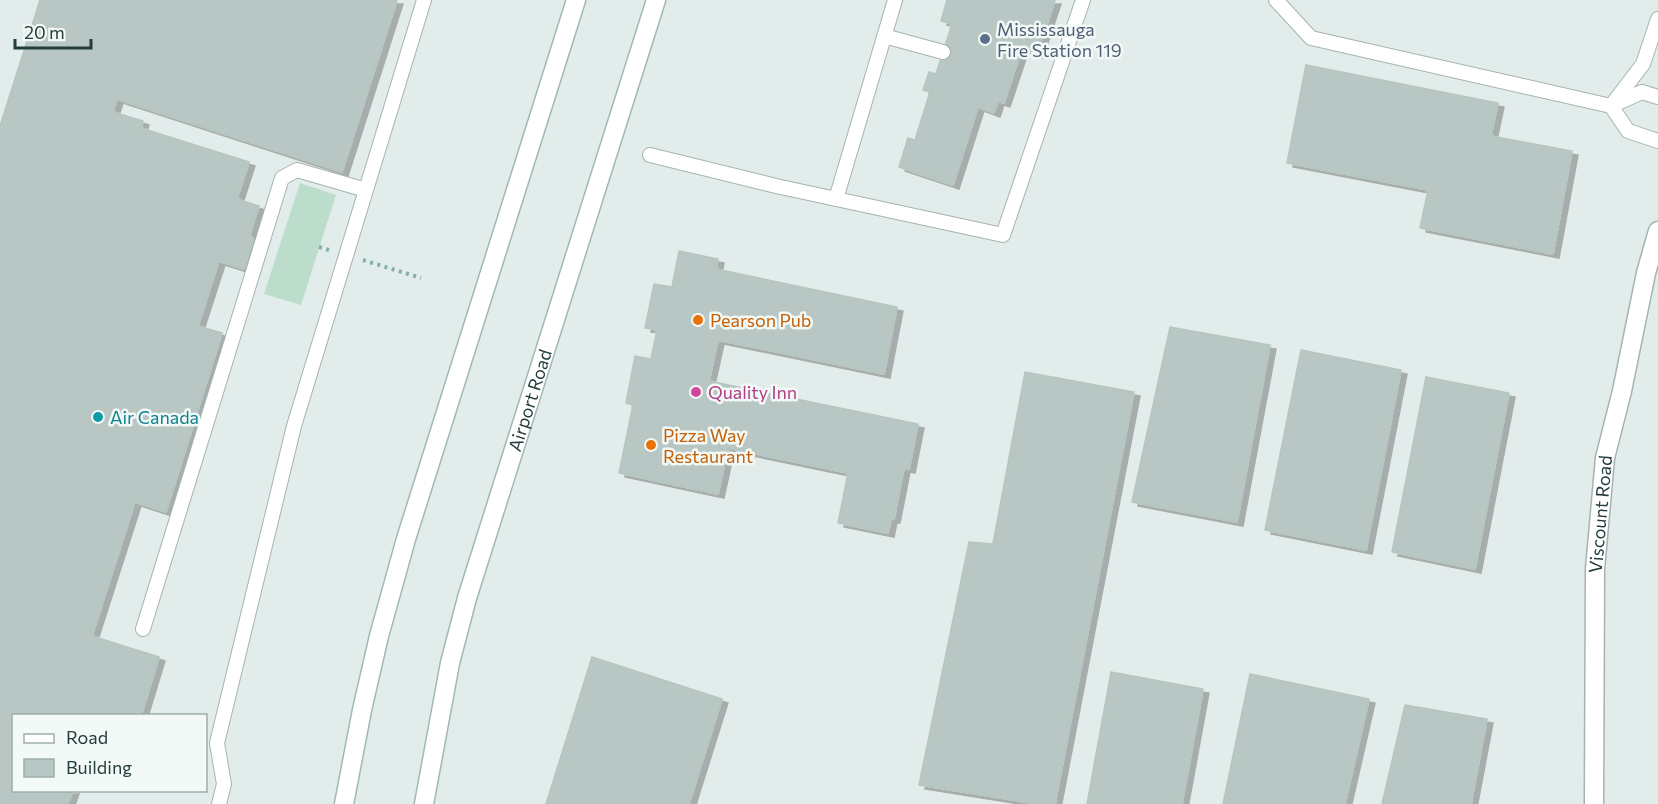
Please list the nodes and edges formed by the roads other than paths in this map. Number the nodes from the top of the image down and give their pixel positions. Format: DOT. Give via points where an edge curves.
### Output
graph roads {
  1 [pos="423,0"];
  2 [pos="576,0"];
  3 [pos="656,0"];
  4 [pos="895,0"];
  5 [pos="1083,0"];
  6 [pos="1276,0"];
  7 [pos="1658,19"];
  8 [pos="884,36"];
  9 [pos="943,52"];
  10 [pos="1658,97"];
  11 [pos="1611,106"];
  12 [pos="1658,141"];
  13 [pos="651,155"];
  14 [pos="366,190"];
  15 [pos="836,199"];
  16 [pos="1658,231"];
  17 [pos="143,629"];
  18 [pos="219,804"];
  19 [pos="344,804"];
  20 [pos="423,804"];
  21 [pos="1594,804"];
  1 -- 14 [label="lane"];
  2 -- 19 [label="main road" via="403,549 364,699"];
  3 -- 20 [label="main road, Airport Road" via="467,598 450,663"];
  4 -- 8 [label="lane"];
  5 -- 15 [label="lane" via="1003,235"];
  6 -- 11 [label="lane" via="1311,38"];
  7 -- 11 [label="lane" via="1643,64"];
  8 -- 9 [label="lane"];
  8 -- 15 [label="lane"];
  10 -- 11 [label="lane" via="1642,92"];
  11 -- 12 [label="lane" via="1628,131"];
  13 -- 15 [label="lane"];
  14 -- 17 [label="lane" via="297,170 282,178"];
  14 -- 18 [label="lane" via="294,426 217,743 224,784"];
  16 -- 21 [label="main road, Viscount Road" via="1605,458 1595,569"];
}
